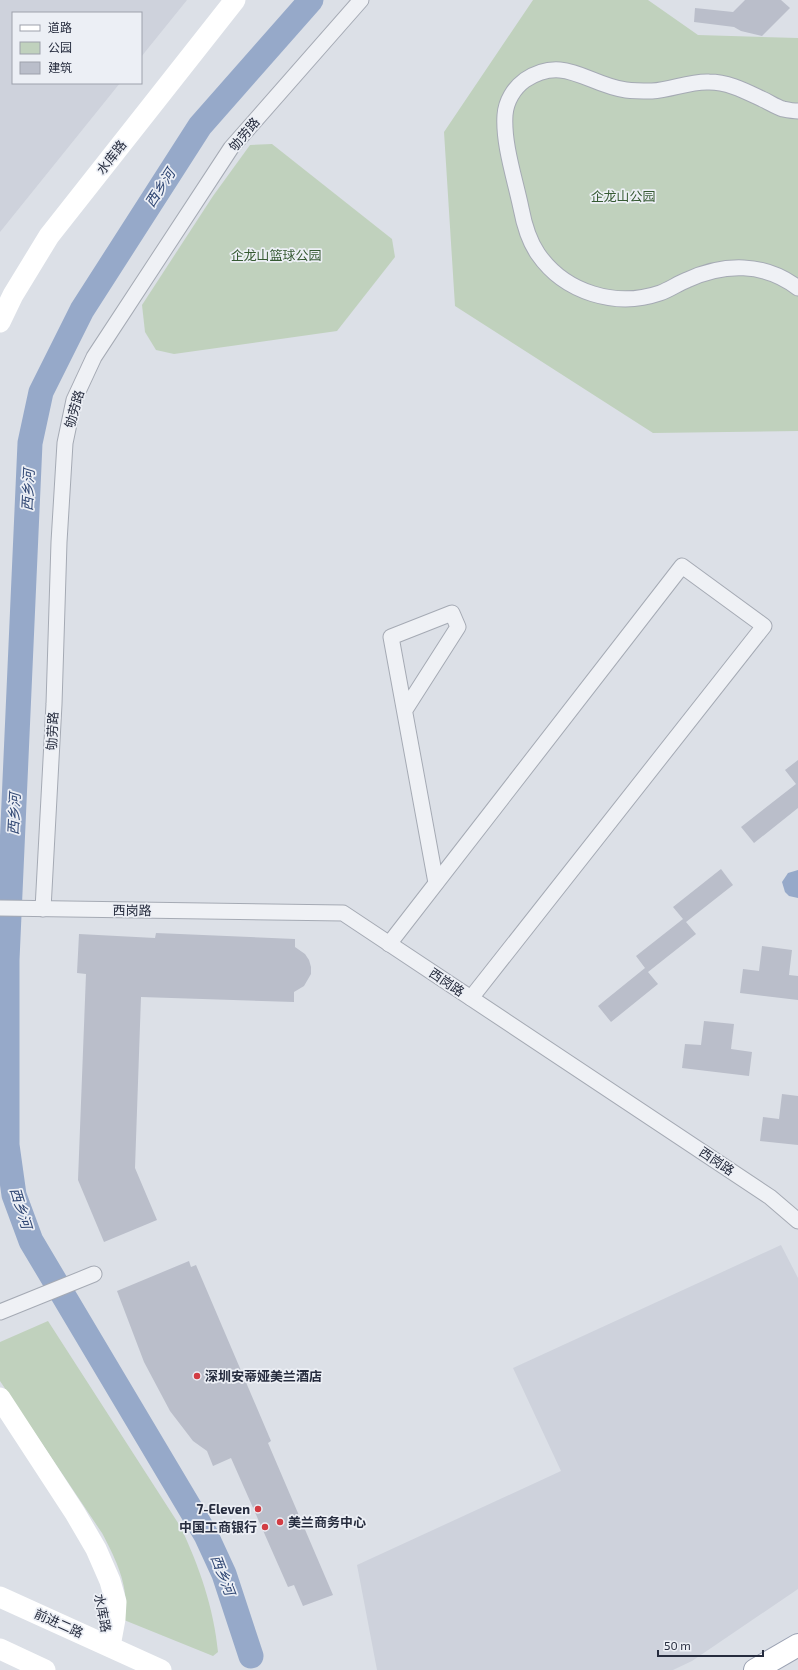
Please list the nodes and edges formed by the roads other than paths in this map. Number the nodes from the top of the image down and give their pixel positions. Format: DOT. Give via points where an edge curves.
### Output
graph roads {
  1 [pos="216,0"];
  2 [pos="235,0"];
  3 [pos="361,0"];
  4 [pos="798,111"];
  5 [pos="798,288"];
  6 [pos="0,289"];
  7 [pos="0,322"];
  8 [pos="405,710"];
  9 [pos="436,883"];
  10 [pos="0,908"];
  11 [pos="43,909"];
  12 [pos="389,944"];
  13 [pos="471,998"];
  14 [pos="798,1221"];
  15 [pos="94,1274"];
  16 [pos="0,1312"];
  17 [pos="0,1398"];
  18 [pos="0,1424"];
  19 [pos="0,1597"];
  20 [pos="798,1645"];
  21 [pos="110,1646"];
  22 [pos="0,1649"];
  23 [pos="45,1670"];
  24 [pos="161,1670"];
  25 [pos="755,1670"];
  1 -- 6 [label="main road, 水库路" via="18,257"];
  2 -- 7 [label="main road, 水库路" via="49,236 13,295"];
  3 -- 11 [label="street, 劬劳路" via="231,148 94,357 74,400 65,443"];
  4 -- 5 [label="street" via="782,109 736,86 708,82 653,91 624,90 560,69 537,72 518,86 506,106 504,130 526,229 538,254 556,274 579,290 606,298 633,299 660,293 706,272 727,268 750,268 771,273"];
  8 -- 8 [label="street" via="391,637 452,613 458,627"];
  8 -- 9 [label="street"];
  9 -- 12 [label="street"];
  9 -- 13 [label="street" via="682,566 764,626"];
  10 -- 11 [label="street, 西岗路"];
  11 -- 12 [label="street, 西岗路" via="343,913"];
  12 -- 13 [label="street, 西岗路"];
  13 -- 14 [label="street, 西岗路" via="770,1197"];
  15 -- 16 [label="street"];
  17 -- 21 [label="main road, 水库路" via="75,1513 99,1555 116,1602"];
  18 -- 21 [label="main road, 水库路" via="84,1555 98,1585"];
  19 -- 21 [label="main road, 前进二路"];
  20 -- 25 [label="main road"];
  21 -- 24 [label="main road, 前进二路"];
  22 -- 23 [label="main road"];
}
